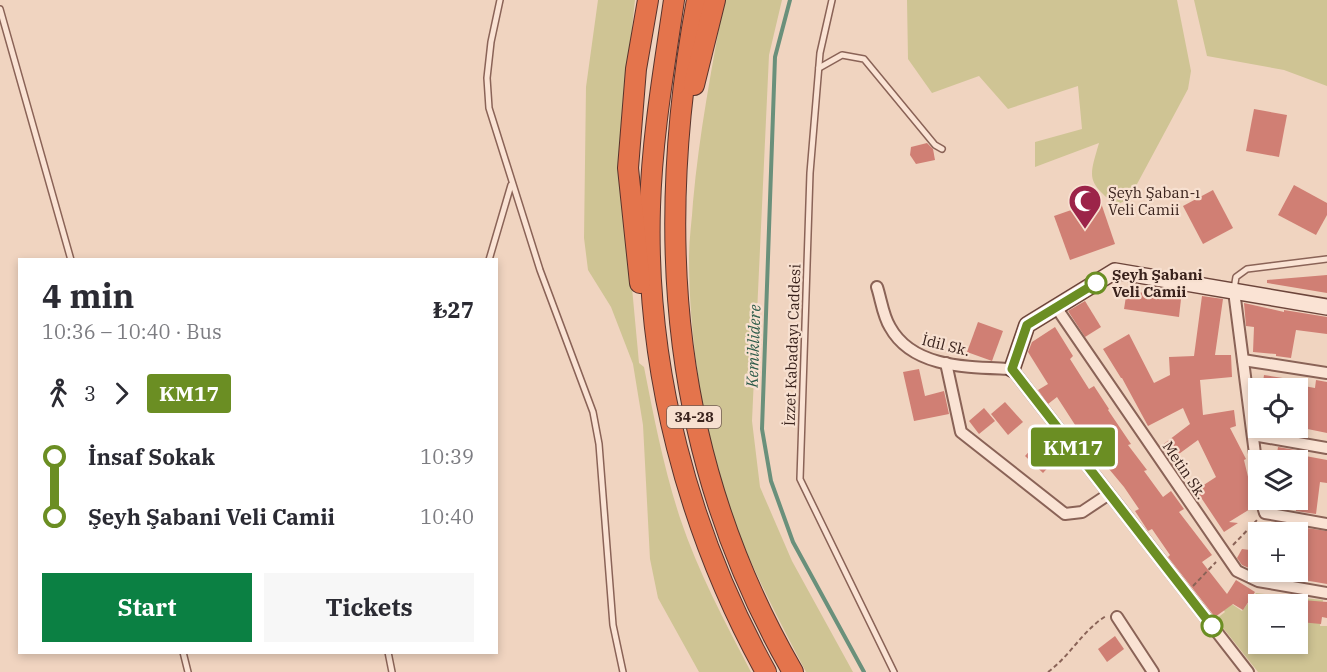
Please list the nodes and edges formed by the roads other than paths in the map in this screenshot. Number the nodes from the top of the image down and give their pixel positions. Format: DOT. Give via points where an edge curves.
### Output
graph roads {
  1 [pos="500,0"];
  2 [pos="647,0"];
  3 [pos="674,0"];
  4 [pos="697,0"];
  5 [pos="715,0"];
  6 [pos="832,0"];
  7 [pos="0,9"];
  8 [pos="819,68"];
  9 [pos="677,143"];
  10 [pos="942,149"];
  11 [pos="512,183"];
  12 [pos="70,258"];
  13 [pos="490,258"];
  14 [pos="1327,259"];
  15 [pos="877,287"];
  16 [pos="1234,291"];
  17 [pos="1056,307"];
  18 [pos="1327,307"];
  19 [pos="656,342"];
  20 [pos="1243,360"];
  21 [pos="946,363"];
  22 [pos="1012,369"];
  23 [pos="1327,374"];
  24 [pos="1248,398"];
  25 [pos="1270,438"];
  26 [pos="1327,448"];
  27 [pos="1109,494"];
  28 [pos="1264,510"];
  29 [pos="1327,524"];
  30 [pos="1327,593"];
  31 [pos="1117,617"];
  32 [pos="184,654"];
  33 [pos="388,654"];
  34 [pos="188,672"];
  35 [pos="392,672"];
  36 [pos="623,672"];
  37 [pos="766,672"];
  38 [pos="794,672"];
  39 [pos="894,672"];
  40 [pos="1153,672"];
  41 [pos="1248,672"];
  1 -- 11 [label="lane" via="487,78 489,108"];
  2 -- 19 [label="highway" via="636,69 628,168 640,291"];
  3 -- 19 [label="highway, 34-28" via="656,125 650,207"];
  4 -- 9 [label="highway, 34-28"];
  5 -- 9 [label="highway"];
  6 -- 8 [label="lane, İzzet Kabadayı Caddesi"];
  7 -- 12 [label="lane"];
  8 -- 10 [label="lane" via="842,55 864,59"];
  8 -- 39 [label="lane, İzzet Kabadayı Caddesi" via="810,173 800,479"];
  9 -- 38 [label="highway, 34-28" via="675,274 682,346 702,451 747,582"];
  11 -- 13 [label="lane"];
  11 -- 36 [label="lane" via="593,412 613,625"];
  14 -- 16 [label="lane" via="1247,269 1236,277"];
  15 -- 21 [label="street, İdil Sk." via="890,327 913,353"];
  16 -- 17 [label="street" via="1115,271"];
  16 -- 18 [label="street"];
  16 -- 20 [label="street"];
  17 -- 22 [label="street" via="1027,325"];
  17 -- 30 [label="street, Metin Sk." via="1236,571 1258,581"];
  19 -- 37 [label="highway, 34-28" via="681,465 703,534"];
  20 -- 23 [label="street"];
  20 -- 24 [label="street"];
  21 -- 22 [label="street, İdil Sk."];
  21 -- 27 [label="street" via="961,432 1065,514 1082,513"];
  22 -- 27 [label="street"];
  25 -- 26 [label="street"];
  27 -- 41 [label="street"];
  28 -- 29 [label="street"];
  31 -- 40 [label="street"];
  32 -- 34 [label="lane"];
  33 -- 35 [label="lane"];
}
